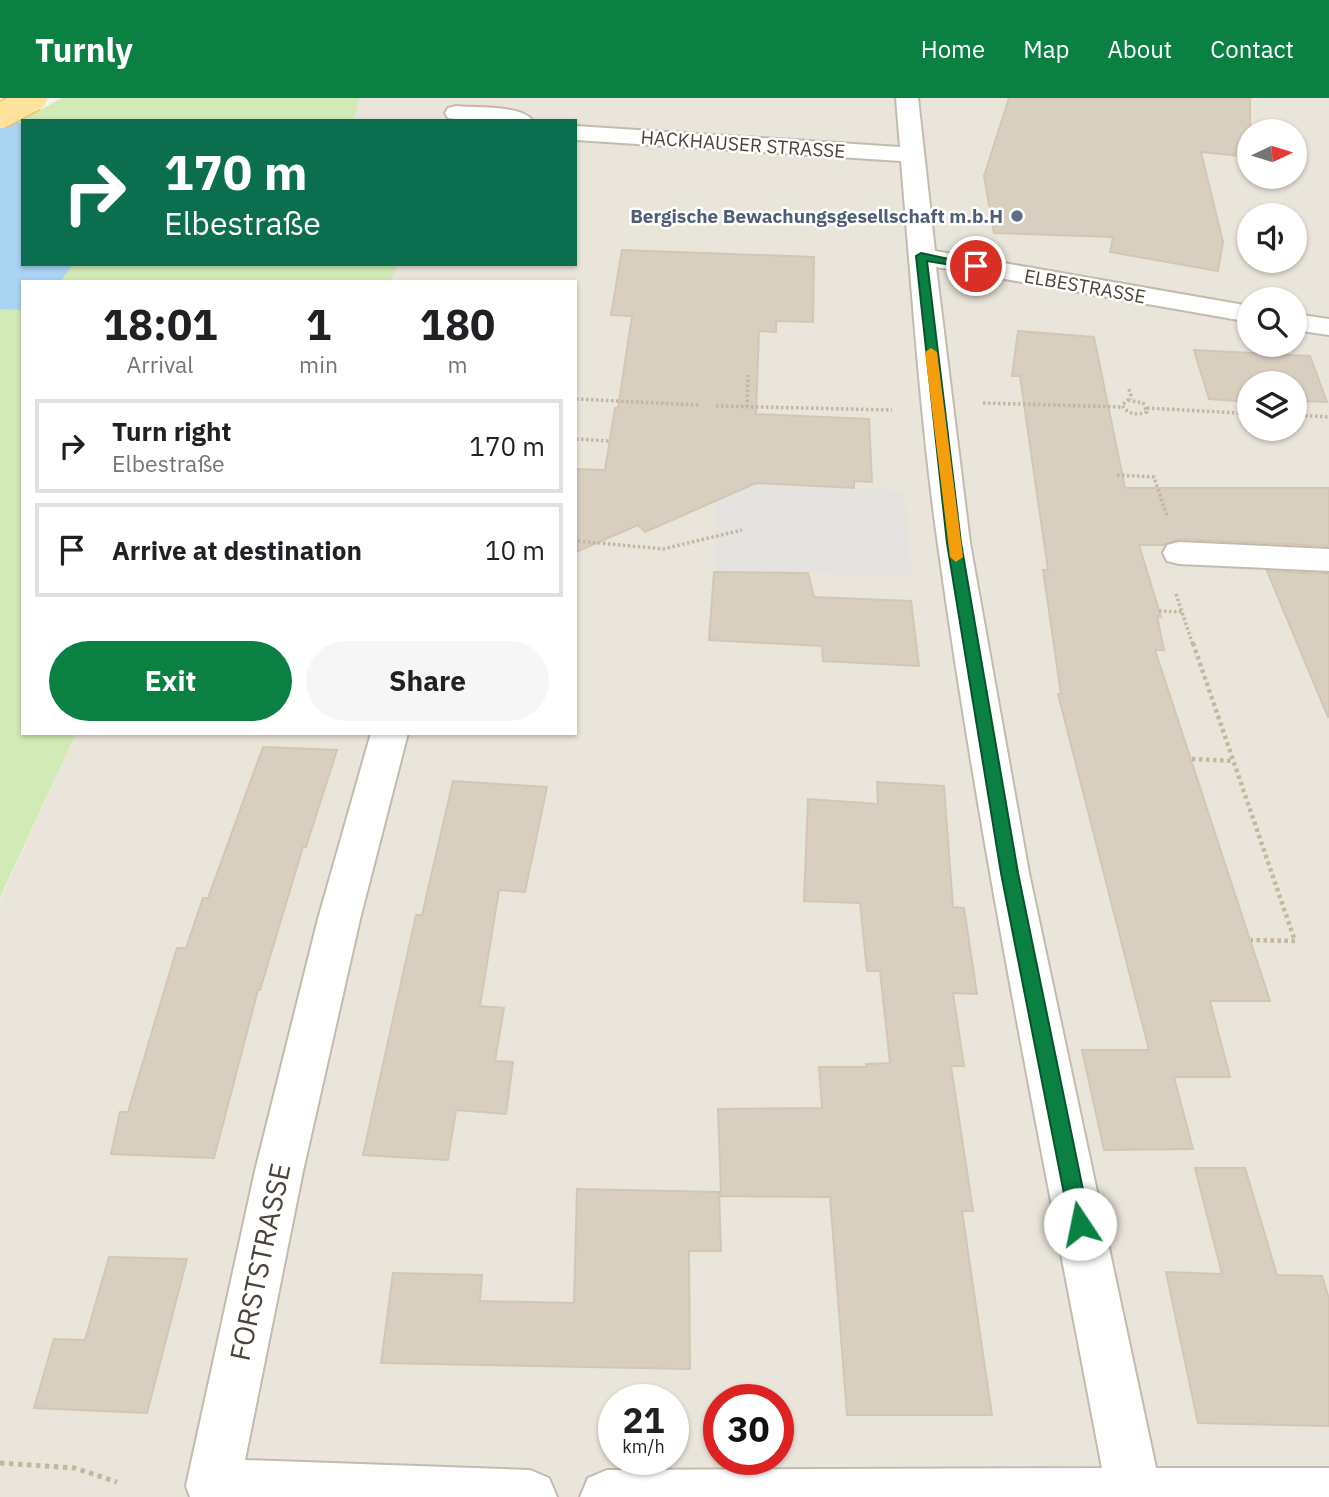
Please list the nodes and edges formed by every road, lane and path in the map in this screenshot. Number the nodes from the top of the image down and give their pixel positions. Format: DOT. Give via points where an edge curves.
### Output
graph roads {
  1 [pos="34,98"];
  2 [pos="907,98"];
  3 [pos="456,113"];
  4 [pos="0,116"];
  5 [pos="518,119"];
  6 [pos="577,133"];
  7 [pos="911,155"];
  8 [pos="921,256"];
  9 [pos="1237,312"];
  10 [pos="1307,325"];
  11 [pos="1327,330"];
  12 [pos="748,375"];
  13 [pos="1129,389"];
  14 [pos="577,399"];
  15 [pos="1132,399"];
  16 [pos="937,402"];
  17 [pos="699,405"];
  18 [pos="716,406"];
  19 [pos="747,407"];
  20 [pos="1122,407"];
  21 [pos="1147,408"];
  22 [pos="875,410"];
  23 [pos="1237,413"];
  24 [pos="1307,416"];
  25 [pos="1329,417"];
  26 [pos="577,439"];
  27 [pos="610,441"];
  28 [pos="1117,475"];
  29 [pos="743,530"];
  30 [pos="578,541"];
  31 [pos="1180,553"];
  32 [pos="1329,560"];
  33 [pos="1159,611"];
  34 [pos="389,735"];
  35 [pos="1192,759"];
  36 [pos="1233,761"];
  37 [pos="1251,940"];
  38 [pos="0,1463"];
  39 [pos="117,1482"];
  40 [pos="1329,1495"];
  41 [pos="1135,1496"];
  42 [pos="530,1497"];
  43 [pos="607,1497"];
  1 -- 4 [label="main road, bridge"];
  2 -- 7 [label="street"];
  3 -- 5 [label="street"];
  6 -- 7 [label="street, HACKHAUSER STRASSE"];
  7 -- 8 [label="street"];
  8 -- 9 [label="street, ELBESTRASSE"];
  8 -- 16 [label="street"];
  10 -- 11 [label="street"];
  12 -- 19 [label="path"];
  13 -- 15 [label="path"];
  14 -- 17 [label="path"];
  15 -- 20 [label="path"];
  15 -- 21 [label="path"];
  16 -- 20 [label="path"];
  16 -- 41 [label="street" via="954,543 1009,873"];
  18 -- 19 [label="path"];
  19 -- 22 [label="path"];
  20 -- 21 [label="path" via="1137,415 1145,414"];
  21 -- 23 [label="path"];
  24 -- 25 [label="path"];
  26 -- 27 [label="path"];
  28 -- 31 [label="path" via="1154,477"];
  29 -- 30 [label="path" via="663,549"];
  31 -- 32 [label="street"];
  33 -- 36 [label="path" via="1182,612"];
  34 -- 42 [label="street, FORSTSTRASSE" via="339,919 279,1171 213,1486"];
  35 -- 36 [label="path"];
  36 -- 37 [label="path" via="1295,940"];
  38 -- 39 [label="path" via="75,1468"];
  40 -- 41 [label="street"];
  41 -- 43 [label="street"];
}
